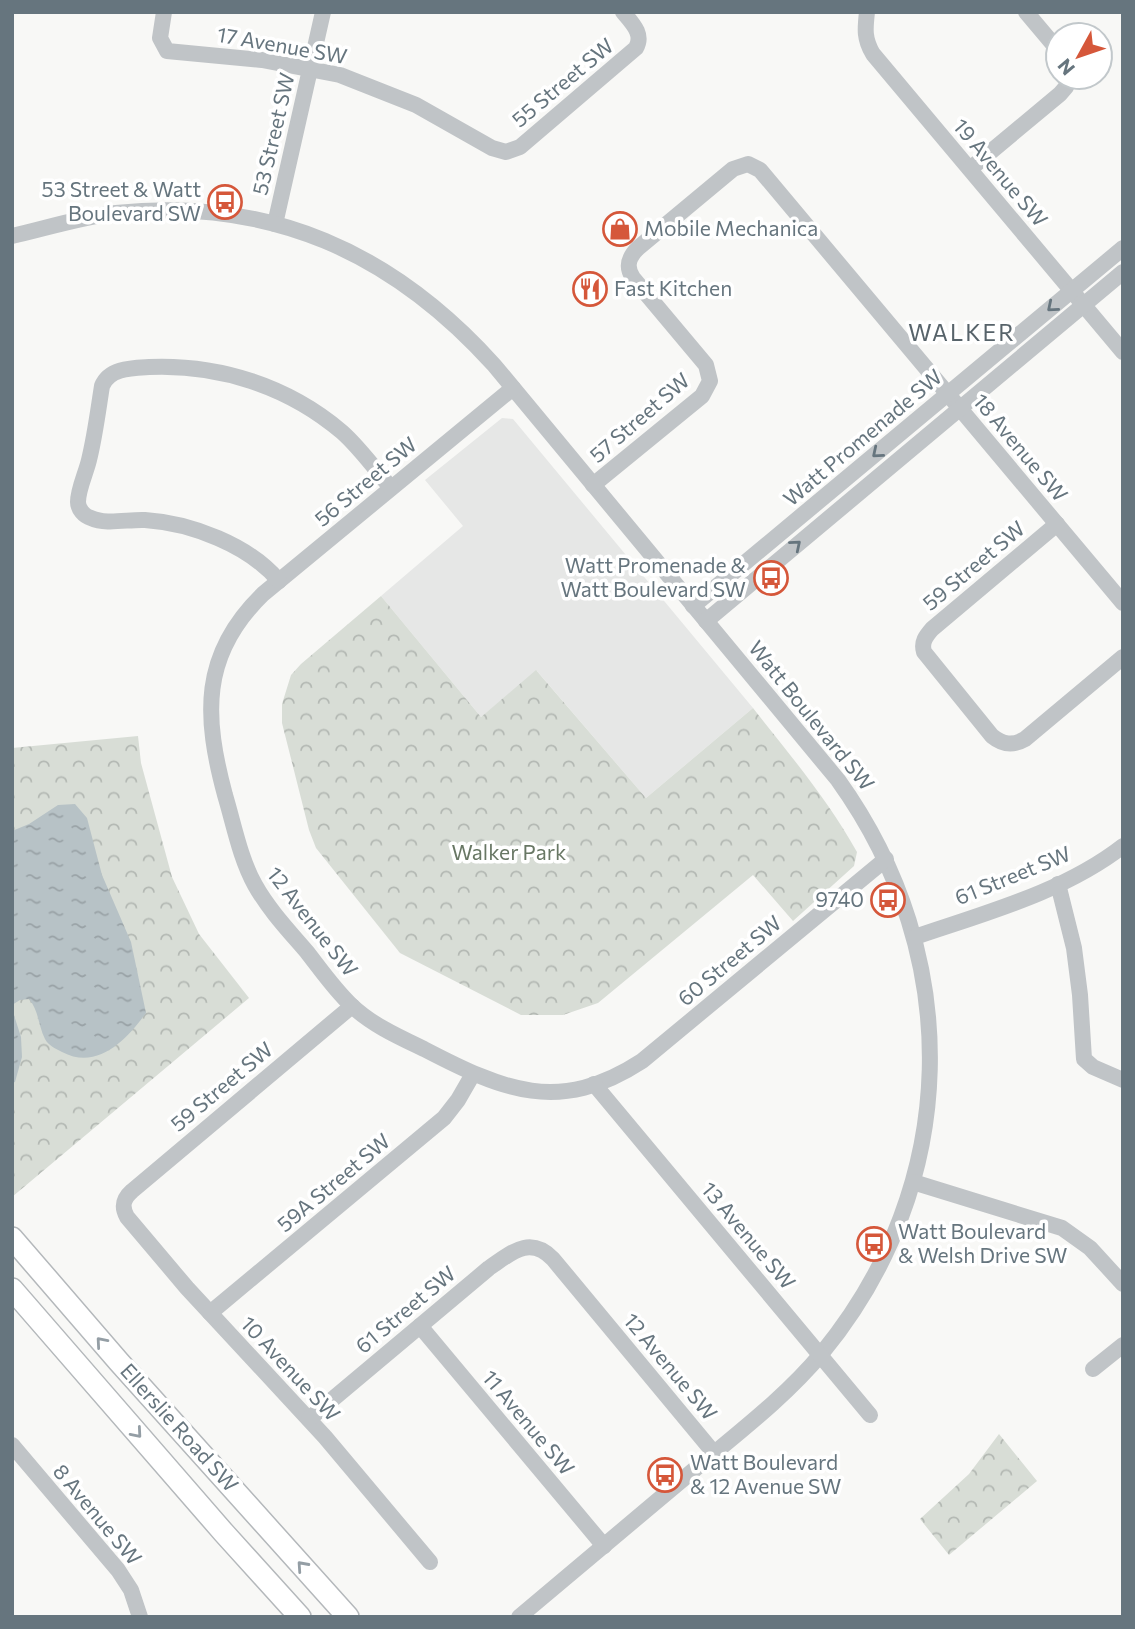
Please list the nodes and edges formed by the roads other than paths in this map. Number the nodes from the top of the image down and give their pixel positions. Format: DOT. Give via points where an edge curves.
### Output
graph roads {
  1 [pos="164,12"];
  2 [pos="323,12"];
  3 [pos="623,12"];
  4 [pos="867,12"];
  5 [pos="1026,12"];
  6 [pos="1044,33"];
  7 [pos="311,68"];
  8 [pos="1062,91"];
  9 [pos="506,152"];
  10 [pos="970,169"];
  11 [pos="275,224"];
  12 [pos="12,236"];
  13 [pos="1123,248"];
  14 [pos="1123,272"];
  15 [pos="1071,291"];
  16 [pos="1083,305"];
  17 [pos="1123,352"];
  18 [pos="710,381"];
  19 [pos="513,388"];
  20 [pos="948,394"];
  21 [pos="960,408"];
  22 [pos="593,485"];
  23 [pos="391,488"];
  24 [pos="1056,524"];
  25 [pos="279,581"];
  26 [pos="1123,603"];
  27 [pos="693,606"];
  28 [pos="248,610"];
  29 [pos="706,621"];
  30 [pos="1123,657"];
  31 [pos="1123,846"];
  32 [pos="886,859"];
  33 [pos="1058,884"];
  34 [pos="915,937"];
  35 [pos="352,1006"];
  36 [pos="472,1074"];
  37 [pos="1123,1080"];
  38 [pos="594,1084"];
  39 [pos="913,1182"];
  40 [pos="123,1204"];
  41 [pos="12,1238"];
  42 [pos="537,1247"];
  43 [pos="1123,1284"];
  44 [pos="12,1289"];
  45 [pos="210,1314"];
  46 [pos="420,1326"];
  47 [pos="1123,1345"];
  48 [pos="820,1355"];
  49 [pos="1093,1369"];
  50 [pos="870,1415"];
  51 [pos="309,1419"];
  52 [pos="12,1445"];
  53 [pos="714,1453"];
  54 [pos="224,1533"];
  55 [pos="604,1546"];
  56 [pos="430,1562"];
  57 [pos="140,1617"];
  58 [pos="300,1617"];
  59 [pos="318,1617"];
  60 [pos="348,1617"];
  61 [pos="519,1617"];
  1 -- 7 [label="street, 17 Avenue SW" via="160,34 167,51"];
  2 -- 7 [label="street, 53 Street SW"];
  3 -- 9 [label="street, 55 Street SW" via="637,30 636,48 520,147"];
  4 -- 10 [label="street, 19 Avenue SW" via="866,39 873,54"];
  5 -- 6 [label="street"];
  7 -- 9 [label="street, 17 Avenue SW" via="390,93"];
  7 -- 11 [label="street, 53 Street SW"];
  8 -- 10 [label="street"];
  10 -- 15 [label="street, 19 Avenue SW"];
  11 -- 12 [label="street, Watt Boulevard SW" via="220,213 167,210 90,217"];
  11 -- 19 [label="street, Watt Boulevard SW" via="341,247 399,279 450,320"];
  13 -- 15 [label="street, Watt Promenade SW"];
  14 -- 16 [label="street, Watt Promenade SW"];
  15 -- 16 [label="street, 19 Avenue SW"];
  15 -- 20 [label="street, Watt Promenade SW, one-way"];
  16 -- 17 [label="street, 19 Avenue SW"];
  16 -- 21 [label="street, Watt Promenade SW"];
  18 -- 20 [label="street, 18 Avenue SW" via="706,365 633,278 629,265 638,248 733,169 748,164 760,170"];
  18 -- 22 [label="street, 57 Street SW" via="702,396"];
  19 -- 22 [label="street, Watt Boulevard SW"];
  19 -- 23 [label="street, 56 Street SW"];
  20 -- 21 [label="street, 18 Avenue SW"];
  20 -- 27 [label="street, Watt Promenade SW, one-way"];
  21 -- 24 [label="street, 18 Avenue SW"];
  29 -- 21 [label="street, Watt Promenade SW, one-way"];
  22 -- 27 [label="street, Watt Boulevard SW"];
  23 -- 25 [label="street, 56 Street SW"];
  23 -- 25 [label="street" via="343,433 306,406 263,384 181,367 122,370 107,377 79,498 83,513 95,520 159,521 200,532 262,563"];
  24 -- 26 [label="street, 18 Avenue SW"];
  24 -- 30 [label="street, 59 Street SW" via="932,629 923,643 927,658 992,736 1003,744 1014,744"];
  25 -- 28 [label="street, 56 Street SW"];
  27 -- 29 [label="street, Watt Boulevard SW"];
  28 -- 35 [label="street, 12 Avenue SW" via="230,636 215,677 209,716 215,760 255,885"];
  29 -- 32 [label="street, Watt Boulevard SW" via="838,780"];
  31 -- 33 [label="street, 61 Street SW"];
  32 -- 34 [label="street, Watt Boulevard SW"];
  32 -- 38 [label="street, 60 Street SW" via="649,1056"];
  33 -- 34 [label="street, 61 Street SW"];
  33 -- 37 [label="street" via="1074,948 1084,1059"];
  34 -- 39 [label="street, Watt Boulevard SW" via="931,1040 924,1132"];
  35 -- 36 [label="street, 12 Avenue SW" via="389,1031"];
  35 -- 40 [label="street, 59 Street SW" via="132,1191"];
  36 -- 38 [label="street, 12 Avenue SW" via="527,1091"];
  36 -- 45 [label="street, 59A Street SW" via="443,1118"];
  38 -- 48 [label="street, 13 Avenue SW"];
  39 -- 43 [label="street" via="1062,1228 1090,1248"];
  39 -- 48 [label="street, Watt Boulevard SW" via="866,1290"];
  40 -- 45 [label="street, 10 Avenue SW" via="127,1217"];
  60 -- 41 [label="main road, Ellerslie Road SW, one-way"];
  42 -- 46 [label="street, 61 Street SW" via="526,1246 502,1259"];
  42 -- 53 [label="street, 12 Avenue SW" via="553,1259"];
  44 -- 54 [label="main road, Ellerslie Road SW, one-way"];
  45 -- 51 [label="street, 10 Avenue SW"];
  46 -- 51 [label="street, 61 Street SW"];
  46 -- 55 [label="street, 11 Avenue SW"];
  47 -- 49 [label="street"];
  48 -- 50 [label="street, 13 Avenue SW"];
  48 -- 53 [label="street, Watt Boulevard SW"];
  51 -- 56 [label="street, 10 Avenue SW"];
  52 -- 57 [label="street, 8 Avenue SW" via="118,1570"];
  53 -- 55 [label="street, Watt Boulevard SW"];
  54 -- 58 [label="main road, Ellerslie Road SW"];
  54 -- 59 [label="main road"];
  55 -- 61 [label="street, Watt Boulevard SW"];
}
